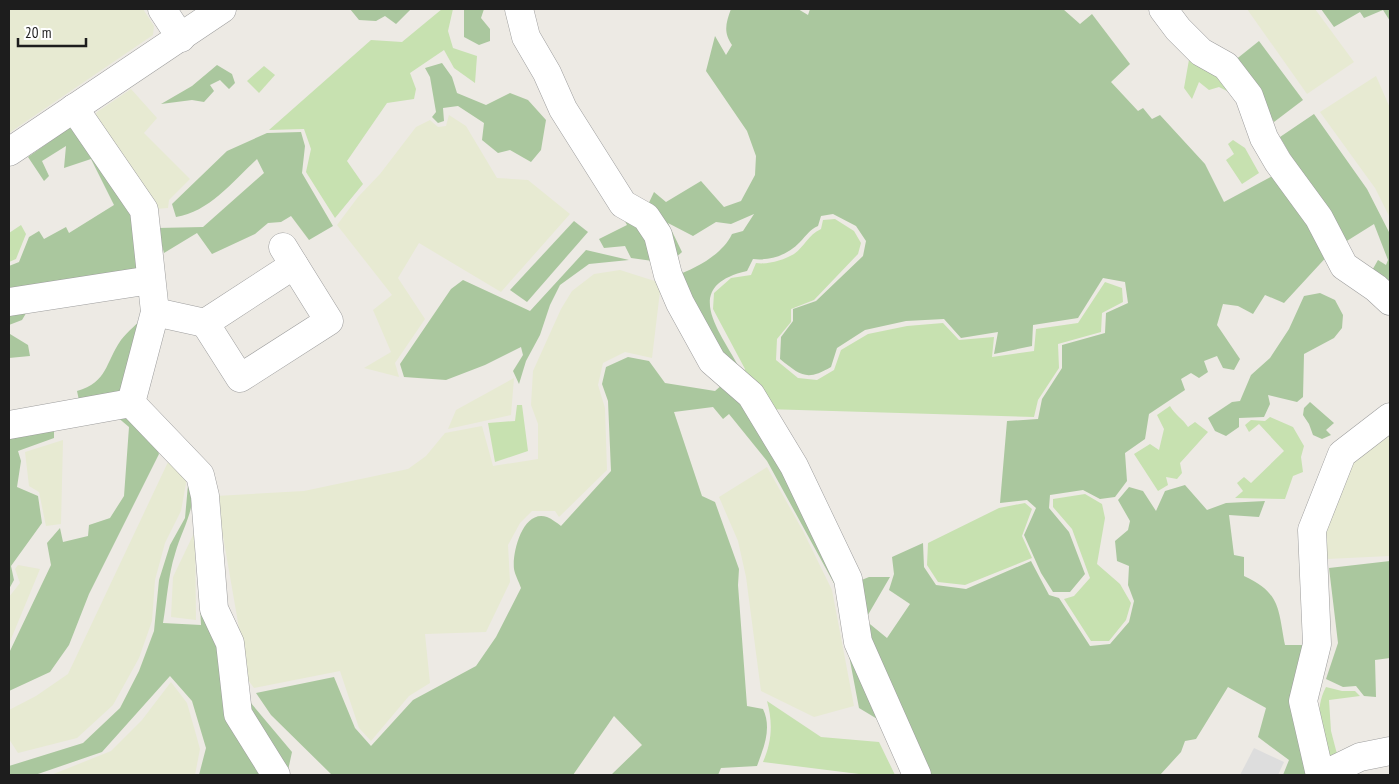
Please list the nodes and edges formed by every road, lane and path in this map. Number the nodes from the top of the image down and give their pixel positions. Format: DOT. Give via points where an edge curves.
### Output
graph roads {
  1 [pos="162,9"];
  2 [pos="222,9"];
  3 [pos="519,9"];
  4 [pos="1163,9"];
  5 [pos="182,38"];
  6 [pos="74,108"];
  7 [pos="9,152"];
  8 [pos="151,280"];
  9 [pos="1390,301"];
  10 [pos="9,302"];
  11 [pos="155,312"];
  12 [pos="205,323"];
  13 [pos="130,403"];
  14 [pos="1390,417"];
  15 [pos="9,425"];
  16 [pos="1390,751"];
  17 [pos="276,775"];
  18 [pos="917,775"];
  19 [pos="1322,775"];
  1 -- 5 [label="street"];
  2 -- 5 [label="street"];
  3 -- 18 [label="street" via="526,37 563,109 623,204 646,217 658,235 668,275 712,361 751,395 794,466 848,579 858,642"];
  4 -- 9 [label="street" via="1201,52 1226,66 1249,96 1264,138 1320,218 1344,266"];
  5 -- 6 [label="street"];
  6 -- 7 [label="street"];
  6 -- 8 [label="street" via="144,210"];
  8 -- 10 [label="street"];
  8 -- 11 [label="street"];
  11 -- 12 [label="street"];
  11 -- 13 [label="street"];
  12 -- 12 [label="street" via="288,256 330,321 240,378"];
  13 -- 15 [label="street"];
  13 -- 17 [label="street" via="200,475 205,496 214,609 230,643 238,714"];
  14 -- 19 [label="street" via="1342,454 1312,530 1317,644 1303,701"];
  16 -- 19 [label="street" via="1360,757"];
}
